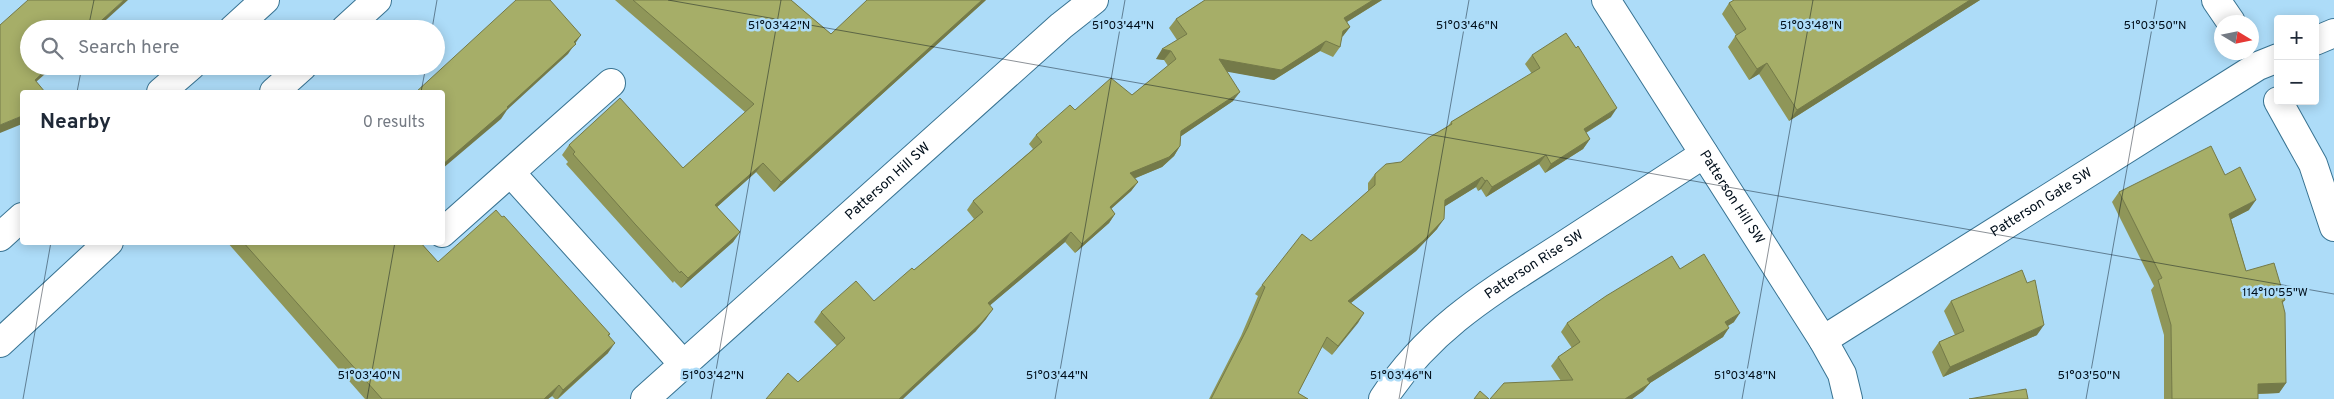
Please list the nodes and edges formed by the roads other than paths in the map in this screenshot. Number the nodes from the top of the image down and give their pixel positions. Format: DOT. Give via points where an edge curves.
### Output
graph roads {
  1 [pos="265,0"];
  2 [pos="377,0"];
  3 [pos="1094,0"];
  4 [pos="1606,0"];
  5 [pos="2216,0"];
  6 [pos="2226,15"];
  7 [pos="243,20"];
  8 [pos="355,20"];
  9 [pos="2334,33"];
  10 [pos="2319,39"];
  11 [pos="2262,59"];
  12 [pos="181,75"];
  13 [pos="294,75"];
  14 [pos="612,83"];
  15 [pos="163,90"];
  16 [pos="276,90"];
  17 [pos="2274,90"];
  18 [pos="2280,105"];
  19 [pos="1704,154"];
  20 [pos="511,173"];
  21 [pos="20,219"];
  22 [pos="2334,227"];
  23 [pos="445,230"];
  24 [pos="0,237"];
  25 [pos="106,245"];
  26 [pos="1823,340"];
  27 [pos="0,343"];
  28 [pos="684,365"];
  29 [pos="645,399"];
  30 [pos="1383,399"];
  31 [pos="1848,399"];
  1 -- 7 [label="street"];
  2 -- 8 [label="street"];
  3 -- 28 [label="street, Patterson Hill SW" via="1061,26"];
  4 -- 19 [label="street, Patterson Hill SW"];
  5 -- 6 [label="street"];
  9 -- 10 [label="street"];
  11 -- 17 [label="street"];
  11 -- 26 [label="street, Patterson Gate SW"];
  12 -- 15 [label="street"];
  13 -- 16 [label="street"];
  14 -- 20 [label="street"];
  18 -- 22 [label="street" via="2313,164"];
  19 -- 26 [label="street, Patterson Hill SW"];
  19 -- 30 [label="street, Patterson Rise SW" via="1482,298 1437,333 1396,379"];
  20 -- 23 [label="street"];
  20 -- 28 [label="street"];
  21 -- 24 [label="street"];
  25 -- 27 [label="street"];
  26 -- 31 [label="street, Patterson Hill SW" via="1842,374"];
  28 -- 29 [label="street, Patterson Hill SW"];
}
